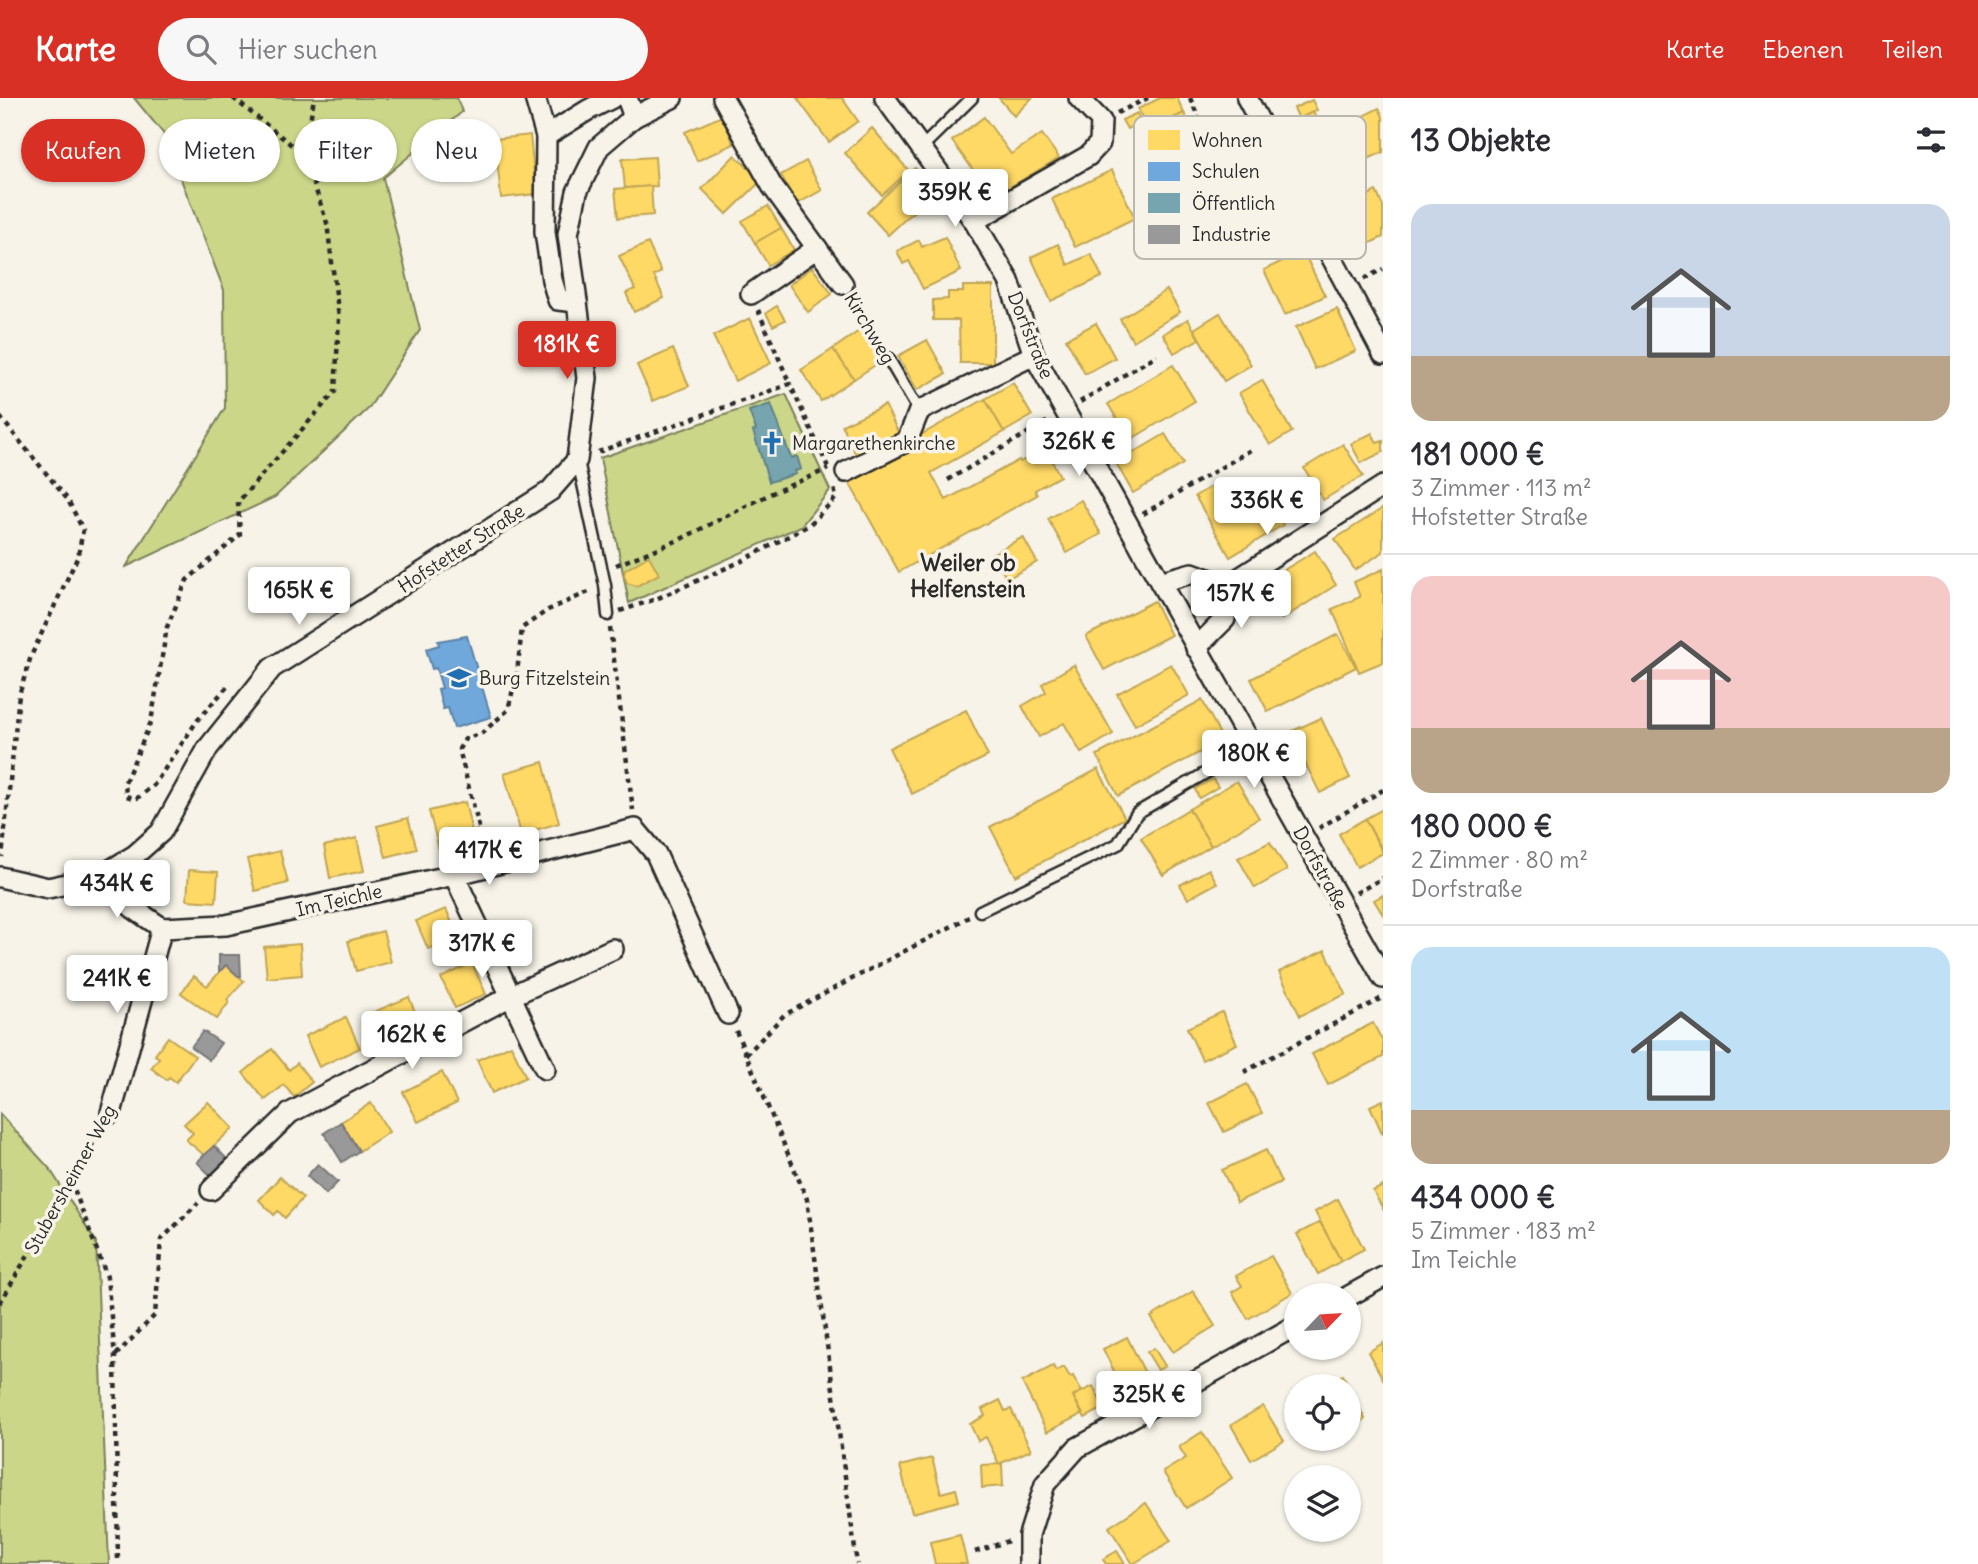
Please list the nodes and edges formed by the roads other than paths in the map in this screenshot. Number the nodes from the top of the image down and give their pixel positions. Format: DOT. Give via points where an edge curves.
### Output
graph roads {
  1 [pos="535,98"];
  2 [pos="612,98"];
  3 [pos="626,98"];
  4 [pos="672,98"];
  5 [pos="723,98"];
  6 [pos="885,98"];
  7 [pos="972,98"];
  8 [pos="1079,98"];
  9 [pos="1248,98"];
  10 [pos="1257,116"];
  11 [pos="634,117"];
  12 [pos="546,136"];
  13 [pos="921,148"];
  14 [pos="974,221"];
  15 [pos="817,248"];
  16 [pos="1333,259"];
  17 [pos="843,284"];
  18 [pos="751,294"];
  19 [pos="577,303"];
  20 [pos="1383,354"];
  21 [pos="1034,355"];
  22 [pos="888,358"];
  23 [pos="919,411"];
  24 [pos="584,458"];
  25 [pos="836,473"];
  26 [pos="1383,486"];
  27 [pos="1160,582"];
  28 [pos="1227,586"];
  29 [pos="608,615"];
  30 [pos="1196,648"];
  31 [pos="1252,746"];
  32 [pos="1,868"];
  33 [pos="454,875"];
  34 [pos="99,877"];
  35 [pos="981,911"];
  36 [pos="162,928"];
  37 [pos="613,949"];
  38 [pos="1383,978"];
  39 [pos="511,996"];
  40 [pos="728,1014"];
  41 [pos="545,1069"];
  42 [pos="111,1113"];
  43 [pos="211,1190"];
  44 [pos="1383,1277"];
  45 [pos="1362,1289"];
  46 [pos="1284,1332"];
  47 [pos="1029,1564"];
  1 -- 12 [label="street"];
  2 -- 12 [label="street"];
  3 -- 11 [label="street"];
  4 -- 11 [label="street"];
  5 -- 15 [label="street, Kirchweg" via="772,186"];
  6 -- 13 [label="street, Dorfstraße"];
  7 -- 13 [label="lane"];
  8 -- 14 [label="street" via="1101,121 1100,143 1088,156"];
  9 -- 10 [label="street"];
  11 -- 19 [label="street" via="599,147 577,192 568,234"];
  12 -- 19 [label="street" via="545,232 552,280 558,300"];
  13 -- 14 [label="street, Dorfstraße"];
  14 -- 21 [label="street, Dorfstraße" via="1009,281"];
  15 -- 17 [label="street, Kirchweg"];
  15 -- 18 [label="street"];
  16 -- 20 [label="street"];
  19 -- 24 [label="street" via="587,378"];
  21 -- 23 [label="street"];
  21 -- 27 [label="street, Dorfstraße"];
  22 -- 23 [label="lane, Kirchweg"];
  23 -- 25 [label="street" via="908,441"];
  24 -- 29 [label="lane"];
  24 -- 34 [label="street, Hofstetter Straße" via="550,491 272,668 208,748 161,832"];
  26 -- 28 [label="street"];
  27 -- 28 [label="street" via="1192,573"];
  27 -- 30 [label="street, Dorfstraße"];
  28 -- 30 [label="street" via="1225,619"];
  30 -- 31 [label="street, Dorfstraße"];
  31 -- 35 [label="lane" via="1137,813 1118,844"];
  31 -- 38 [label="street, Dorfstraße"];
  32 -- 34 [label="street, Hofstetter Straße" via="48,888"];
  33 -- 36 [label="street, Im Teichle" via="226,925"];
  33 -- 39 [label="street"];
  33 -- 40 [label="street, Im Teichle" via="635,829 656,854"];
  34 -- 36 [label="street"];
  36 -- 42 [label="street, Stubersheimer Weg"];
  37 -- 39 [label="street"];
  39 -- 41 [label="street"];
  39 -- 43 [label="street" via="290,1113"];
  44 -- 45 [label="street"];
  46 -- 47 [label="street" via="1077,1448 1045,1484 1029,1535"];
}
